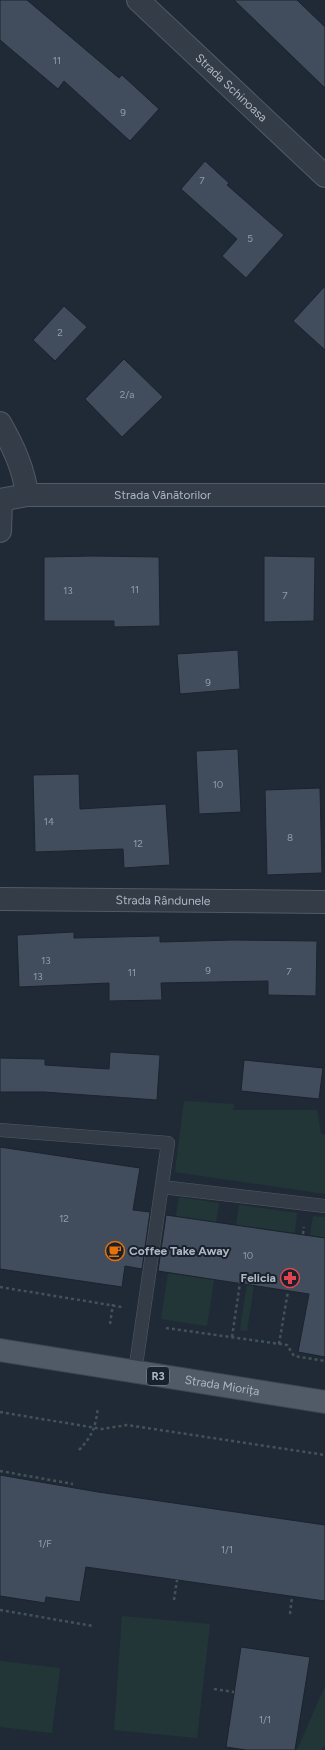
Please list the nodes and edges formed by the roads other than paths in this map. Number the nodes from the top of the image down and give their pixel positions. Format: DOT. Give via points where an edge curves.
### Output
graph roads {
  1 [pos="138,0"];
  2 [pos="325,176"];
  3 [pos="0,423"];
  4 [pos="325,494"];
  5 [pos="27,495"];
  6 [pos="1,500"];
  7 [pos="0,531"];
  8 [pos="0,899"];
  9 [pos="325,902"];
  10 [pos="0,1130"];
  11 [pos="162,1187"];
  12 [pos="325,1206"];
  13 [pos="0,1350"];
  14 [pos="135,1372"];
  15 [pos="325,1402"];
  1 -- 2 [label="street, Strada Schinoasa"];
  3 -- 5 [label="street" via="25,477"];
  4 -- 5 [label="street, Strada Vânătorilor"];
  5 -- 6 [label="street, Strada Vânătorilor"];
  6 -- 7 [label="street"];
  8 -- 9 [label="street, Strada Rândunele"];
  10 -- 11 [label="lane" via="168,1143"];
  11 -- 12 [label="lane"];
  11 -- 14 [label="lane"];
  13 -- 14 [label="main road, Strada Miorița / R3"];
  14 -- 15 [label="main road, Strada Miorița / R3"];
}
